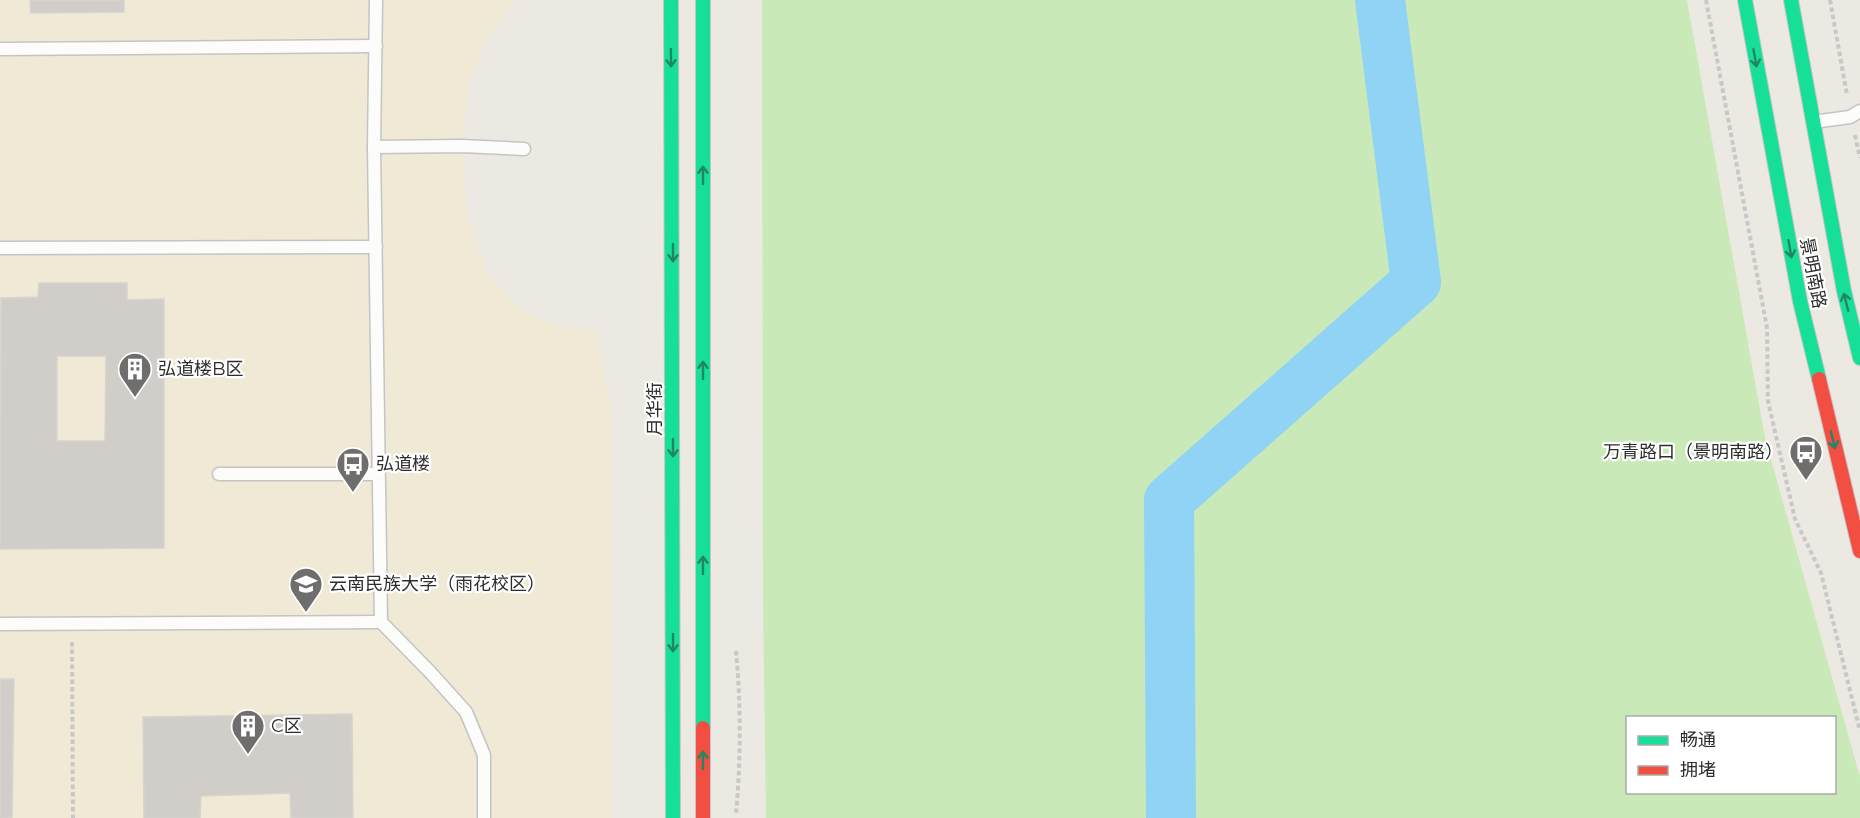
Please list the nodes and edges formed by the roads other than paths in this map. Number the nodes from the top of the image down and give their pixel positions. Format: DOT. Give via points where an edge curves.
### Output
graph roads {
  1 [pos="376,0"];
  2 [pos="671,0"];
  3 [pos="703,0"];
  4 [pos="1745,0"];
  5 [pos="1791,0"];
  6 [pos="376,46"];
  7 [pos="0,49"];
  8 [pos="1855,114"];
  9 [pos="1812,122"];
  10 [pos="374,147"];
  11 [pos="524,149"];
  12 [pos="0,248"];
  13 [pos="376,248"];
  14 [pos="1860,358"];
  15 [pos="219,474"];
  16 [pos="378,474"];
  17 [pos="1860,551"];
  18 [pos="381,622"];
  19 [pos="0,624"];
  20 [pos="484,818"];
  21 [pos="673,818"];
  22 [pos="703,818"];
  1 -- 6 [label="lane"];
  2 -- 21 [label="street, 月华街, one-way"];
  22 -- 3 [label="street, one-way"];
  4 -- 17 [label="street, 景明南路, one-way" via="1800,301"];
  5 -- 9 [label="street, 景明南路"];
  6 -- 7 [label="lane"];
  6 -- 10 [label="lane"];
  8 -- 9 [label="lane"];
  14 -- 9 [label="street, 景明南路, one-way"];
  10 -- 11 [label="lane"];
  10 -- 13 [label="lane"];
  12 -- 13 [label="lane"];
  13 -- 16 [label="lane"];
  15 -- 16 [label="lane"];
  16 -- 18 [label="lane"];
  18 -- 19 [label="lane"];
  18 -- 20 [label="lane" via="466,712 484,755"];
}
